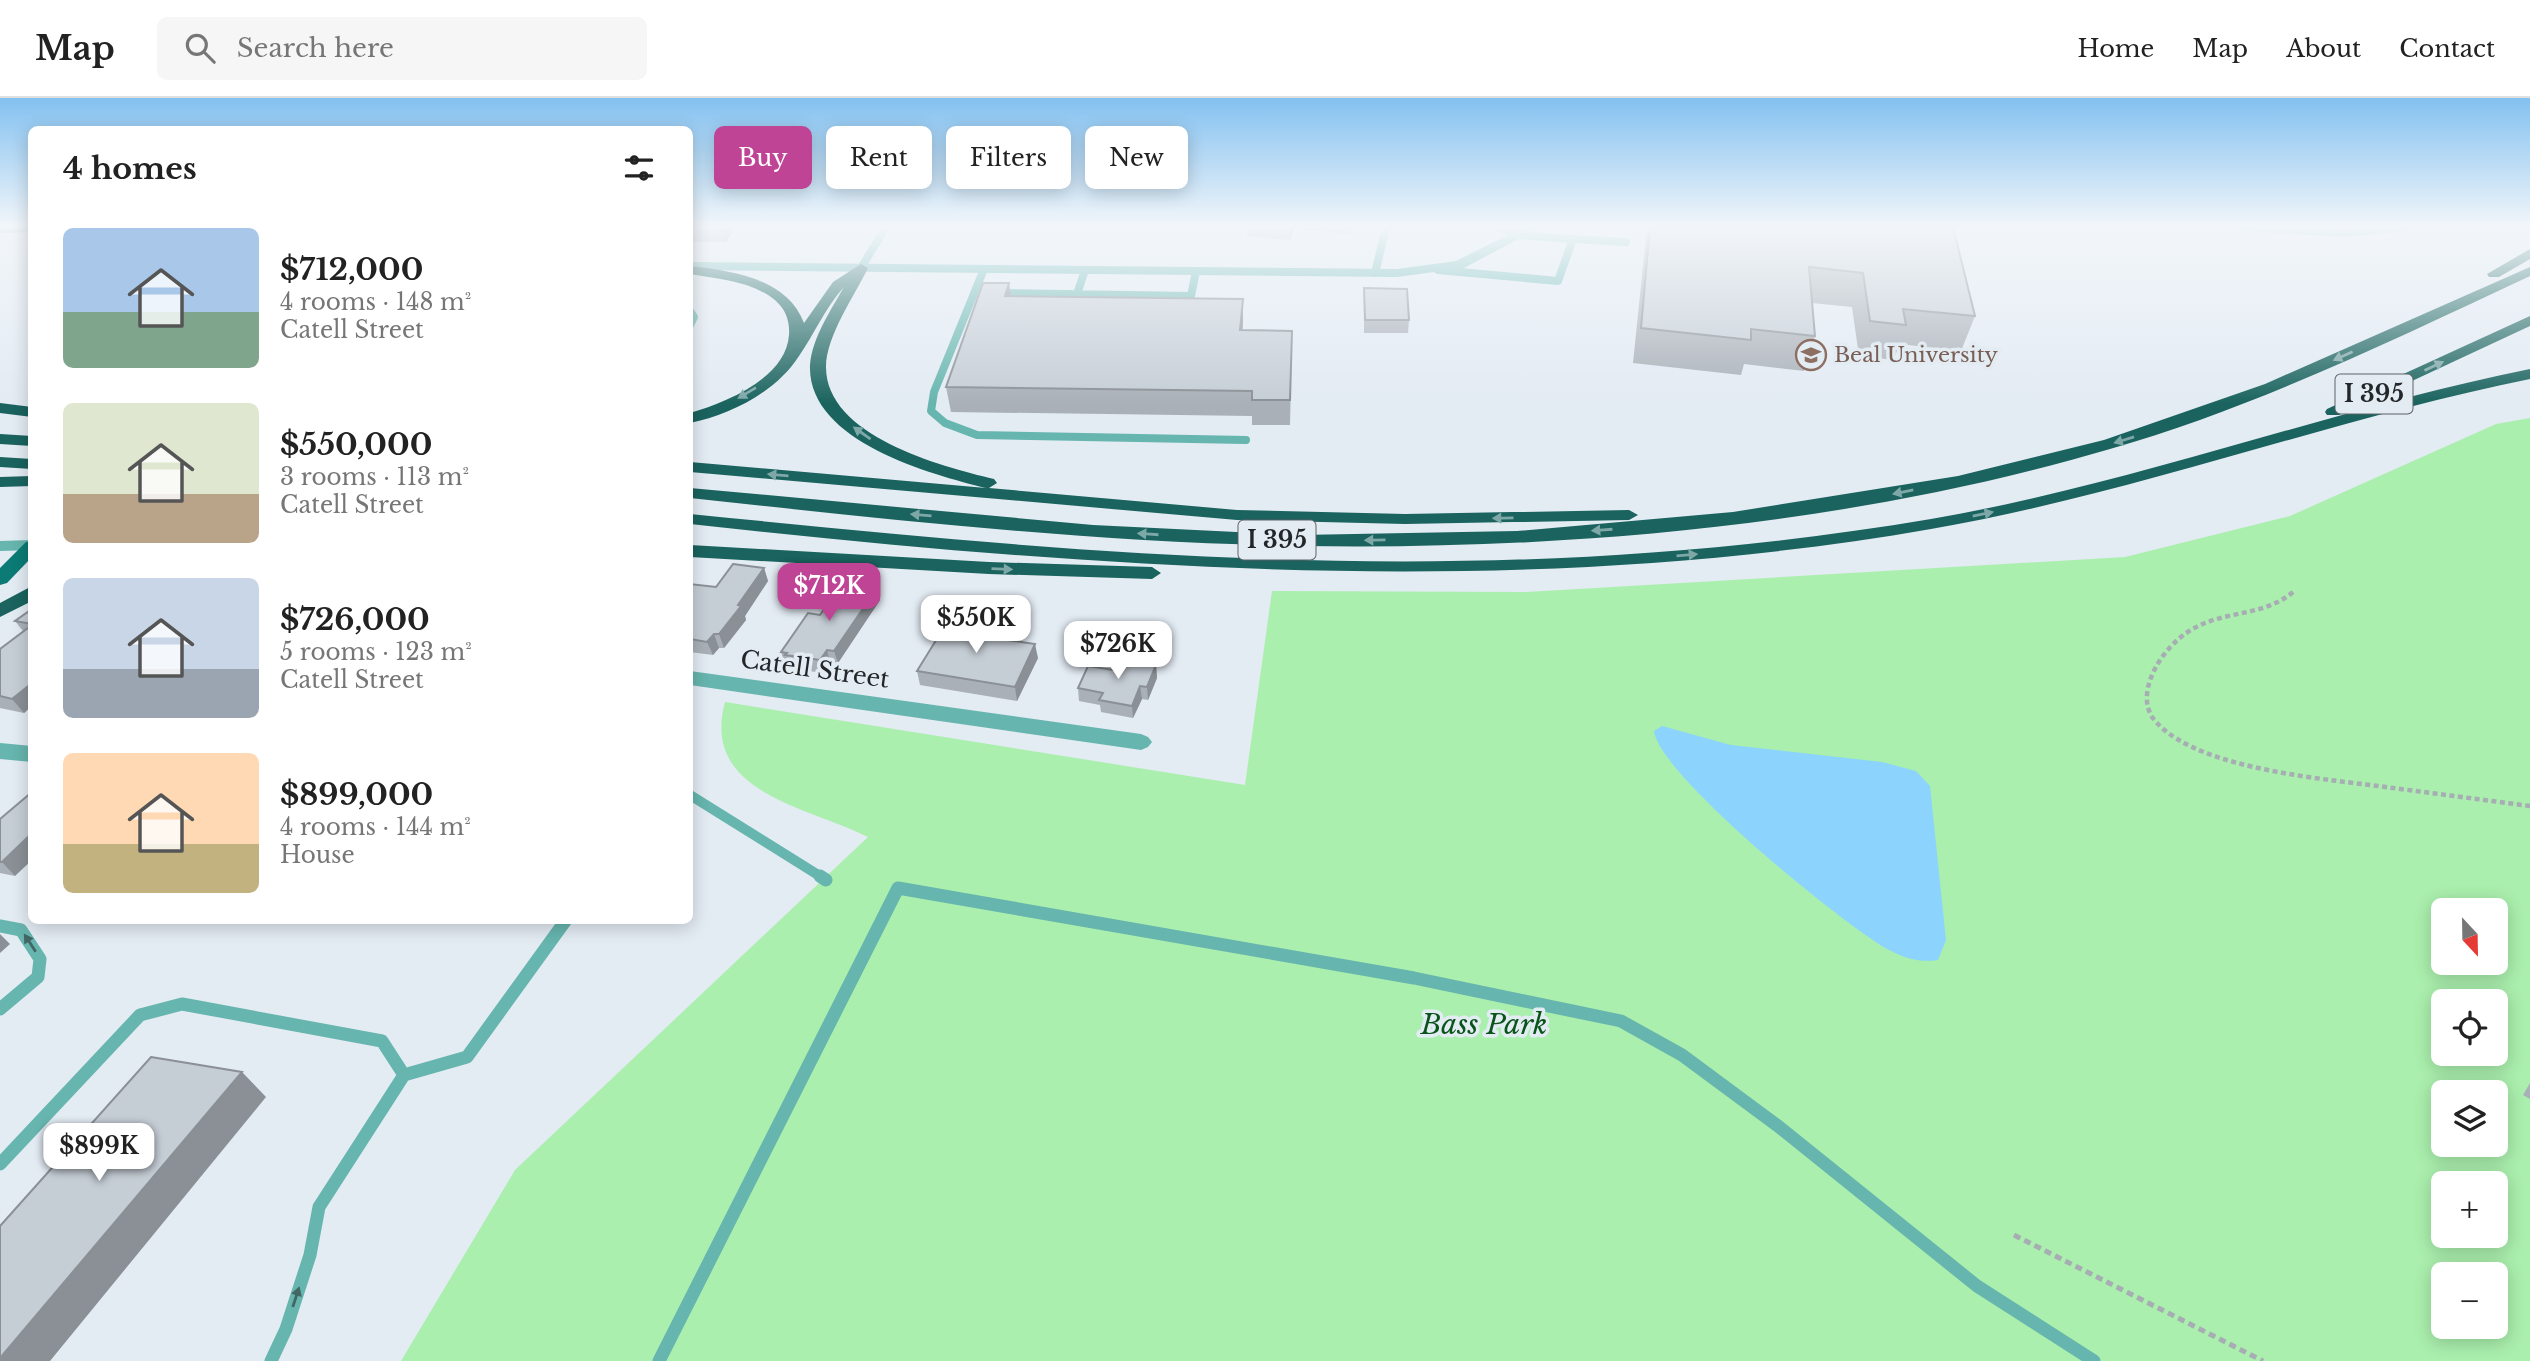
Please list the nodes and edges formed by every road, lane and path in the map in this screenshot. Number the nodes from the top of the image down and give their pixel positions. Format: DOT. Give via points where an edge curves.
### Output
graph roads {
  1 [pos="757,286"];
  2 [pos="836,286"];
  3 [pos="852,286"];
  4 [pos="978,286"];
  5 [pos="1080,286"];
  6 [pos="1193,286"];
  7 [pos="2478,286"];
  8 [pos="2498,286"];
  9 [pos="975,293"];
  10 [pos="1077,294"];
  11 [pos="2428,318"];
  12 [pos="2530,320"];
  13 [pos="794,352"];
  14 [pos="2530,374"];
  15 [pos="0,408"];
  16 [pos="28,413"];
  17 [pos="0,414"];
  18 [pos="28,414"];
  19 [pos="693,417"];
  20 [pos="0,439"];
  21 [pos="1246,440"];
  22 [pos="28,441"];
  23 [pos="2213,457"];
  24 [pos="0,462"];
  25 [pos="28,464"];
  26 [pos="693,467"];
  27 [pos="28,481"];
  28 [pos="0,482"];
  29 [pos="693,494"];
  30 [pos="1865,499"];
  31 [pos="1138,508"];
  32 [pos="693,519"];
  33 [pos="0,546"];
  34 [pos="28,546"];
  35 [pos="28,550"];
  36 [pos="693,551"];
  37 [pos="1496,566"];
  38 [pos="0,579"];
  39 [pos="2293,592"];
  40 [pos="28,594"];
  41 [pos="0,611"];
  42 [pos="693,685"];
  43 [pos="1141,742"];
  44 [pos="0,751"];
  45 [pos="28,754"];
  46 [pos="693,797"];
  47 [pos="2530,806"];
  48 [pos="826,880"];
  49 [pos="563,924"];
  50 [pos="0,926"];
  51 [pos="0,1009"];
  52 [pos="404,1074"];
  53 [pos="0,1164"];
  54 [pos="2014,1235"];
  55 [pos="271,1361"];
  56 [pos="659,1361"];
  57 [pos="2094,1361"];
  58 [pos="2263,1361"];
  1 -- 13 [label="highway" via="789,305 798,324"];
  2 -- 13 [label="highway"];
  31 -- 3 [label="highway, one-way" via="1012,488 937,470 884,447 848,422 822,391 818,363"];
  4 -- 9 [label="lane"];
  5 -- 10 [label="lane"];
  6 -- 10 [label="lane" via="1191,296"];
  7 -- 11 [label="highway"];
  8 -- 11 [label="highway, I 395"];
  9 -- 10 [label="lane"];
  9 -- 21 [label="lane" via="934,392 931,411 945,423 977,435"];
  11 -- 30 [label="highway, I 395, one-way" via="2272,387 2160,429 2040,463"];
  23 -- 12 [label="highway, I 395, one-way" via="2324,416"];
  13 -- 19 [label="highway, one-way" via="775,374 750,391"];
  14 -- 23 [label="highway" via="2432,396"];
  15 -- 16 [label="highway"];
  17 -- 18 [label="highway"];
  20 -- 22 [label="highway"];
  37 -- 23 [label="highway, I 395, one-way" via="1678,556 1871,534 2069,496"];
  24 -- 25 [label="highway"];
  31 -- 26 [label="highway, one-way"];
  27 -- 28 [label="highway"];
  30 -- 29 [label="highway, I 395, one-way" via="1621,529 1314,540 1100,531"];
  30 -- 31 [label="highway, one-way" via="1655,514 1461,519 1289,517"];
  32 -- 37 [label="highway, I 395" via="1171,561"];
  33 -- 34 [label="lane"];
  35 -- 38 [label="main road"];
  36 -- 37 [label="highway, one-way" via="1114,572 1343,573"];
  39 -- 47 [label="path" via="2276,603 2206,622 2163,655 2147,684 2146,698 2148,710 2168,734 2205,753 2296,774"];
  40 -- 41 [label="highway"];
  42 -- 43 [label="street, Catell Street"];
  44 -- 45 [label="street"];
  46 -- 48 [label="lane"];
  49 -- 52 [label="lane" via="467,1057"];
  51 -- 50 [label="lane, one-way" via="38,977 40,959 21,930"];
  52 -- 53 [label="lane" via="382,1041 182,1004 140,1015"];
  55 -- 52 [label="lane, one-way" via="310,1255 318,1207"];
  54 -- 58 [label="path"];
  56 -- 57 [label="lane" via="898,888 1414,978 1621,1021 1682,1055 1978,1286"];
}
